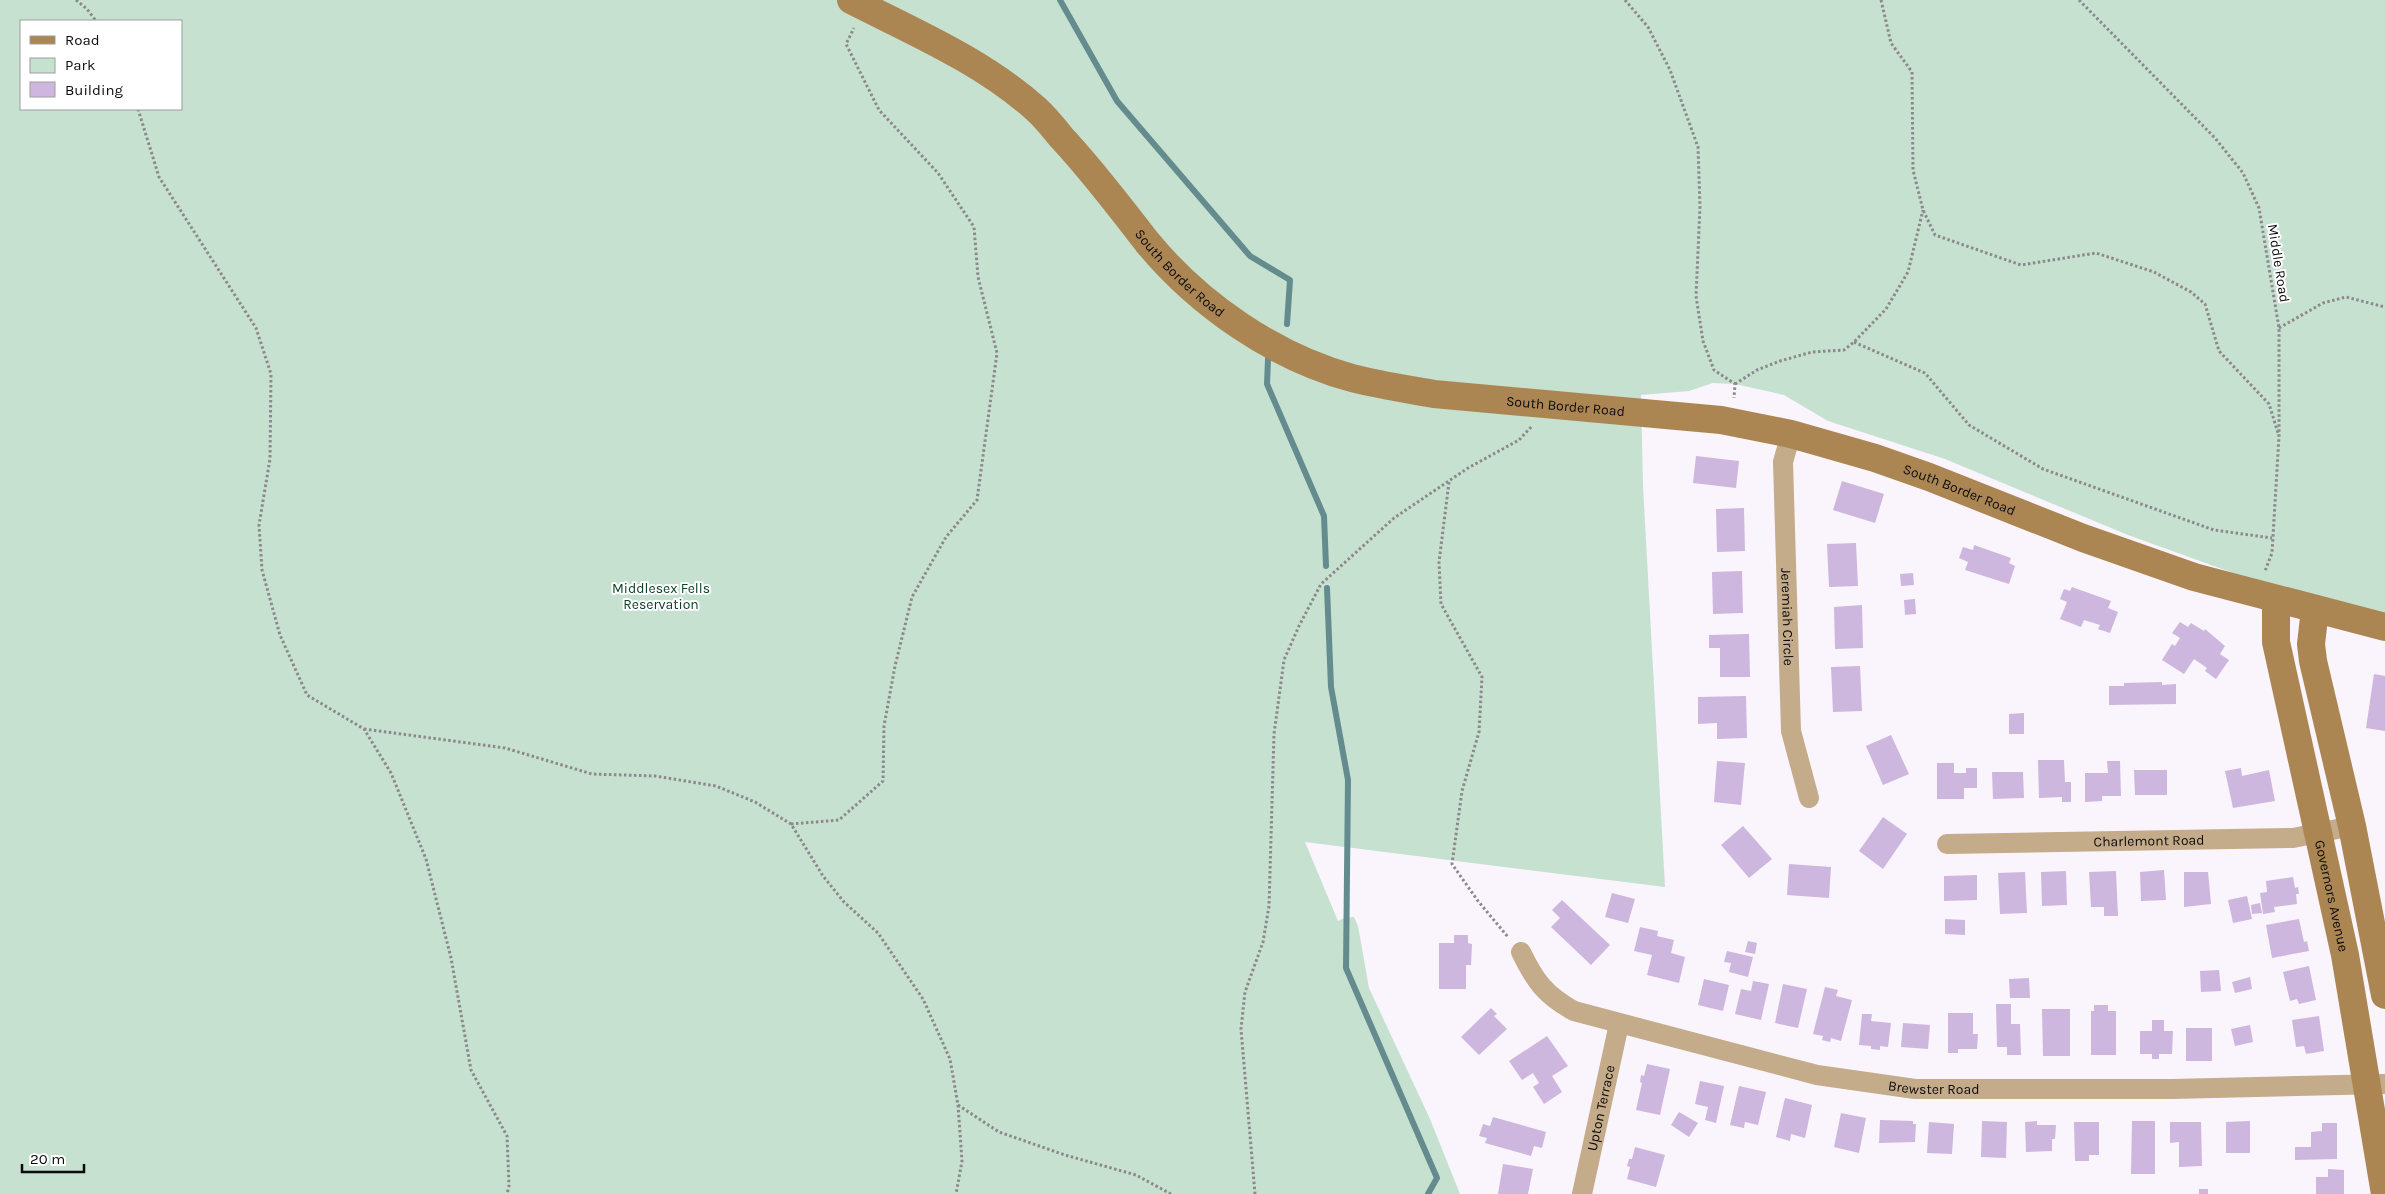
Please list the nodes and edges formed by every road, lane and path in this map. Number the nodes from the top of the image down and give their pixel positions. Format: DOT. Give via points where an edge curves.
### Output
graph roads {
  1 [pos="76,0"];
  2 [pos="1625,0"];
  3 [pos="1881,0"];
  4 [pos="2079,0"];
  5 [pos="858,4"];
  6 [pos="95,20"];
  7 [pos="138,110"];
  8 [pos="1923,210"];
  9 [pos="2385,307"];
  10 [pos="2279,328"];
  11 [pos="1854,342"];
  12 [pos="1735,384"];
  13 [pos="1541,403"];
  14 [pos="1731,421"];
  15 [pos="1791,434"];
  16 [pos="2279,436"];
  17 [pos="1449,481"];
  18 [pos="2272,538"];
  19 [pos="2267,597"];
  20 [pos="2315,609"];
  21 [pos="2385,627"];
  22 [pos="364,729"];
  23 [pos="1809,798"];
  24 [pos="791,824"];
  25 [pos="2352,826"];
  26 [pos="2320,834"];
  27 [pos="1947,844"];
  28 [pos="1521,952"];
  29 [pos="2385,995"];
  30 [pos="1619,1024"];
  31 [pos="2376,1084"];
  32 [pos="958,1105"];
  33 [pos="506,1194"];
  34 [pos="956,1194"];
  35 [pos="1171,1194"];
  36 [pos="1255,1194"];
  37 [pos="1582,1194"];
  38 [pos="2385,1194"];
  1 -- 6 [label="path"];
  2 -- 12 [label="path" via="1648,27 1670,70 1698,146 1700,207 1696,296 1703,341 1714,370"];
  3 -- 8 [label="path" via="1891,43 1912,72 1913,170"];
  4 -- 10 [label="path, Middle Road" via="2215,138 2243,173 2259,208"];
  5 -- 13 [label="main road, South Border Road" via="982,68 1036,109 1091,170 1169,266 1216,308 1268,341 1322,368 1388,386 1434,394"];
  5 -- 24 [label="path" via="846,44 879,110 938,173 974,227 978,277 997,353 976,500 946,537 912,596 884,726 883,781 838,820"];
  7 -- 22 [label="path" via="159,177 256,328 271,374 270,458 259,525 262,570 280,635 306,695"];
  8 -- 11 [label="path" via="1908,272 1886,309"];
  8 -- 16 [label="path" via="1935,235 2021,265 2096,253 2154,272 2191,292 2205,304 2219,351 2269,404"];
  9 -- 10 [label="path" via="2346,297 2323,303"];
  10 -- 16 [label="path, Middle Road"];
  11 -- 12 [label="path" via="1844,350 1812,352 1780,361"];
  11 -- 18 [label="path" via="1925,373 1969,425 2043,470 2214,530"];
  12 -- 14 [label="path"];
  13 -- 14 [label="main road, South Border Road"];
  13 -- 17 [label="path" via="1535,424 1519,440"];
  14 -- 15 [label="main road, South Border Road"];
  15 -- 19 [label="main road, South Border Road" via="1876,458 2129,554 2194,577"];
  15 -- 23 [label="street, Jeremiah Circle" via="1783,462 1791,731"];
  16 -- 18 [label="path, Middle Road"];
  17 -- 28 [label="path" via="1439,562 1441,604 1482,677 1479,732 1462,791 1452,864"];
  17 -- 36 [label="path" via="1394,518 1321,584 1284,660 1274,734 1269,906 1263,942 1245,992 1241,1029"];
  18 -- 19 [label="path, Middle Road"];
  19 -- 20 [label="main road, South Border Road"];
  19 -- 26 [label="main road, Governors Avenue"];
  20 -- 21 [label="main road, South Border Road"];
  20 -- 25 [label="main road" via="2311,644 2313,661"];
  22 -- 24 [label="path" via="505,748 592,774 655,776 716,786 755,802"];
  22 -- 33 [label="path" via="391,773 426,859 451,958 471,1070 507,1136 509,1186"];
  24 -- 32 [label="path" via="824,876 844,902 878,934 923,1000 950,1059"];
  25 -- 26 [label="street, Charlemont Road"];
  25 -- 29 [label="main road"];
  26 -- 27 [label="street, Charlemont Road" via="2293,838"];
  26 -- 31 [label="main road, Governors Avenue"];
  28 -- 30 [label="street, Brewster Road" via="1543,990 1556,1001 1574,1011"];
  30 -- 31 [label="street, Brewster Road" via="1817,1075 1915,1089 2055,1090"];
  30 -- 37 [label="street, Upton Terrace"];
  31 -- 38 [label="main road, Governors Avenue"];
  32 -- 34 [label="path" via="962,1161"];
  32 -- 35 [label="path" via="999,1132 1136,1175"];
}
